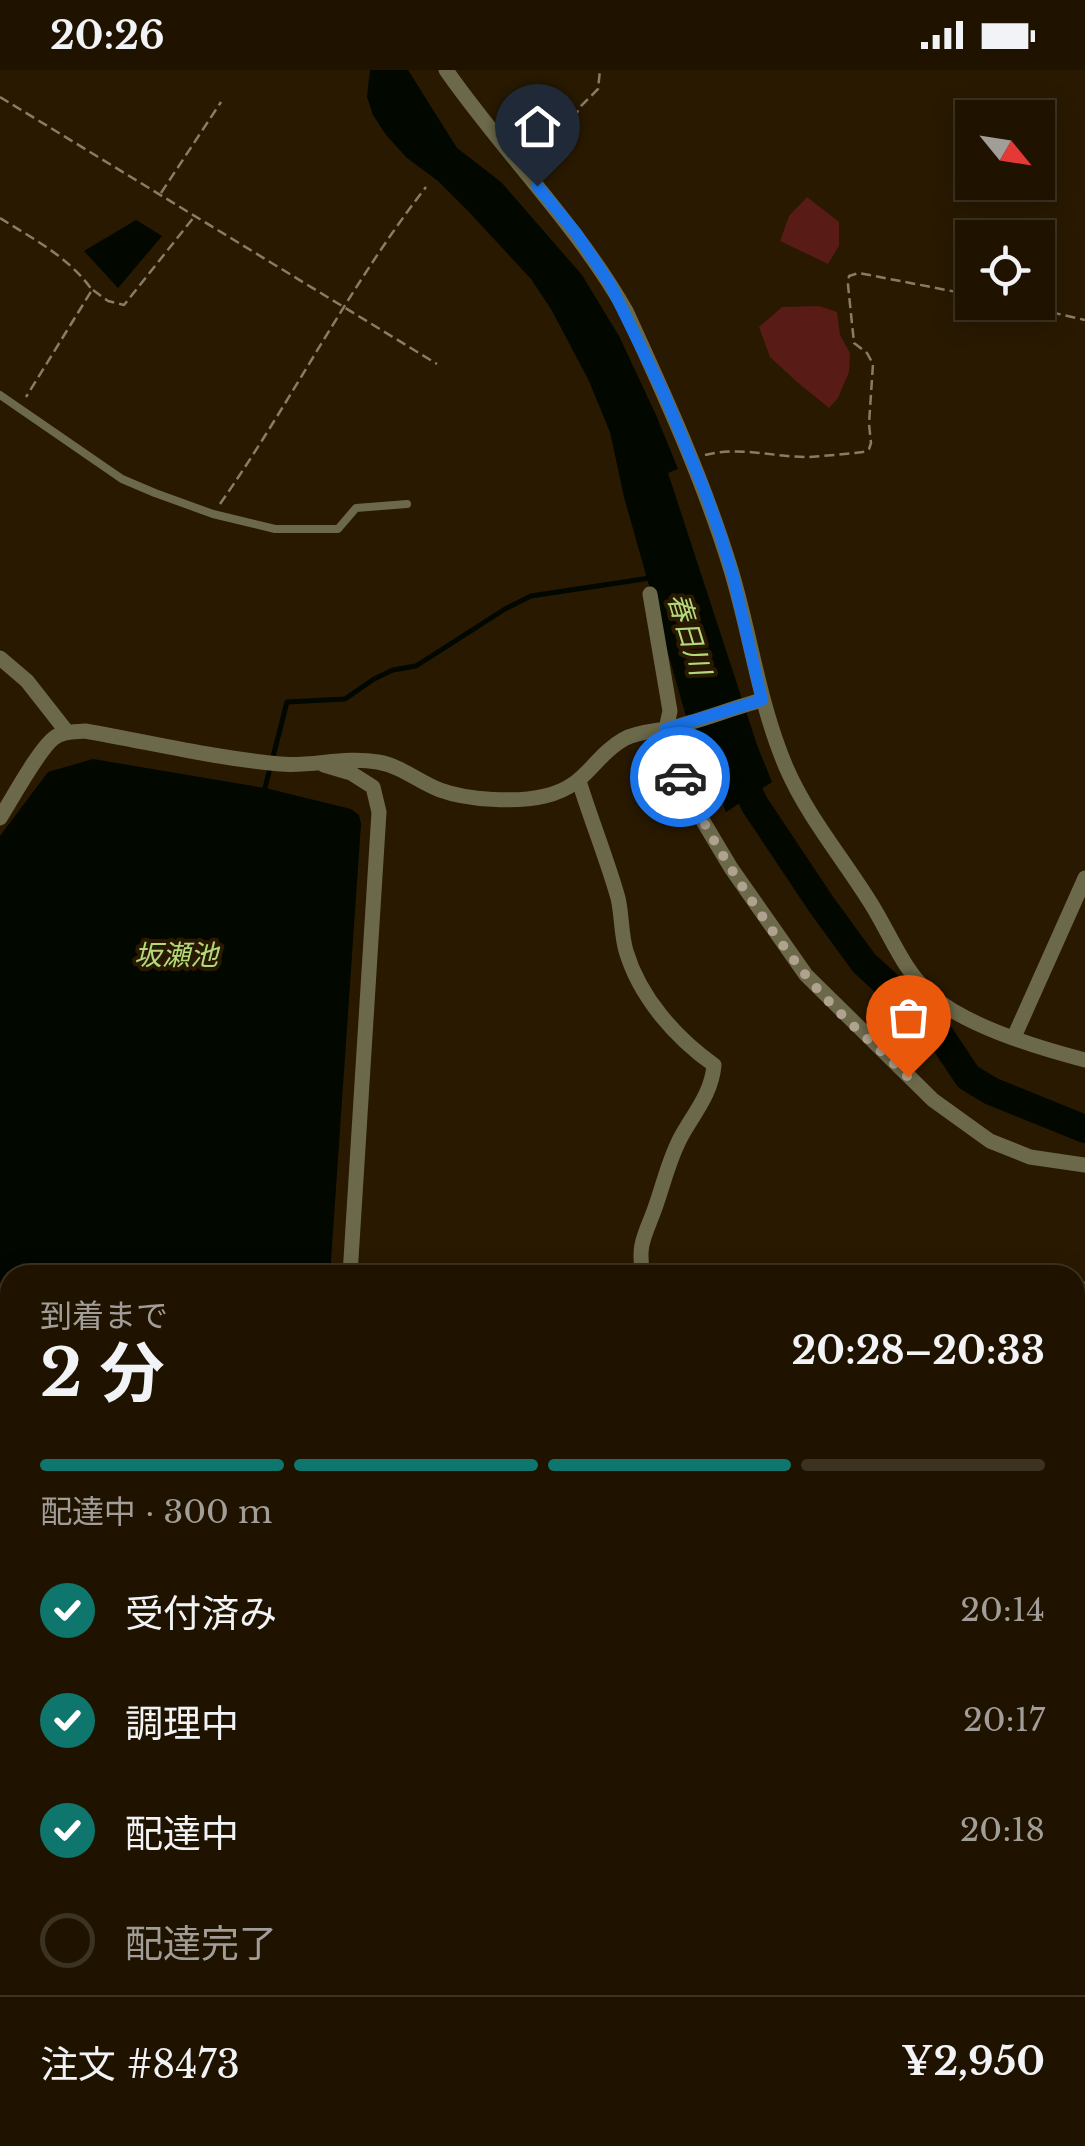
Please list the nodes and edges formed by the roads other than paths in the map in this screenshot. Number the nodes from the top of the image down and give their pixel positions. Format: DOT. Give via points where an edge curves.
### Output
graph roads {
  1 [pos="446,70"];
  2 [pos="0,395"];
  3 [pos="407,504"];
  4 [pos="650,594"];
  5 [pos="0,658"];
  6 [pos="760,700"];
  7 [pos="670,728"];
  8 [pos="66,732"];
  9 [pos="316,762"];
  10 [pos="578,781"];
  11 [pos="0,818"];
  12 [pos="1085,878"];
  13 [pos="1014,1037"];
  14 [pos="1085,1060"];
  15 [pos="1085,1166"];
  16 [pos="351,1265"];
  17 [pos="641,1265"];
  1 -- 6 [label="street" via="576,233 637,336 710,506"];
  2 -- 3 [label="lane" via="122,479 213,514 275,529 338,528 356,508"];
  4 -- 7 [label="street"];
  5 -- 8 [label="street"];
  6 -- 7 [label="street"];
  6 -- 13 [label="street" via="800,794 918,983 958,1014"];
  7 -- 10 [label="street" via="628,737"];
  7 -- 15 [label="street" via="666,750 696,810 806,975 933,1100 990,1141"];
  8 -- 9 [label="street" via="268,763"];
  8 -- 11 [label="street" via="45,748"];
  9 -- 10 [label="street" via="383,763 469,797 545,797"];
  9 -- 16 [label="street" via="372,788 379,812"];
  10 -- 17 [label="street" via="640,986 692,1049 714,1065 708,1092 666,1169 645,1229"];
  12 -- 13 [label="street"];
  13 -- 14 [label="street"];
}
